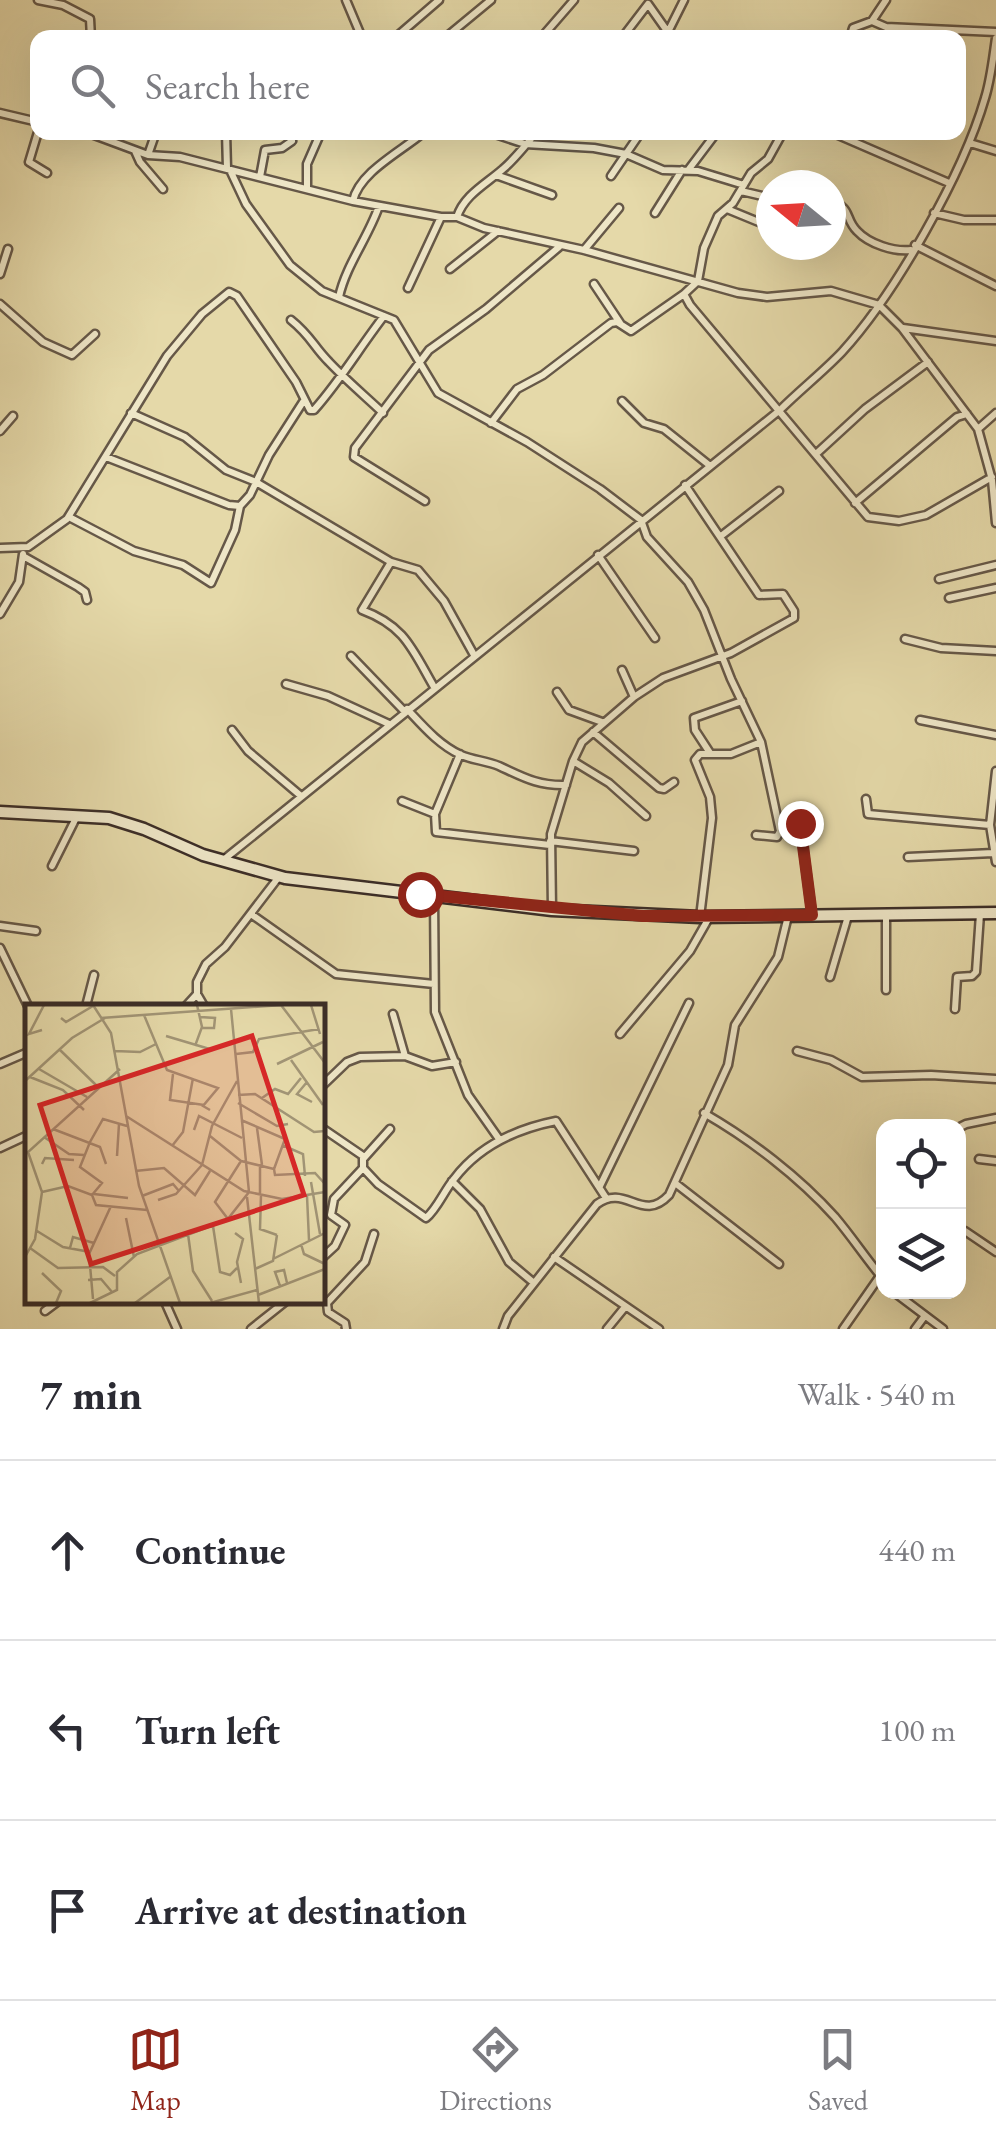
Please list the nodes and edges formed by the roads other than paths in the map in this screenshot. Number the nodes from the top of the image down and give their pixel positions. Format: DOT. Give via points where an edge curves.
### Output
graph roads {
  1 [pos="38,0"];
  2 [pos="346,0"];
  3 [pos="439,0"];
  4 [pos="491,0"];
  5 [pos="574,0"];
  6 [pos="684,0"];
  7 [pos="886,0"];
  8 [pos="872,21"];
  9 [pos="91,30"];
  10 [pos="359,30"];
  11 [pos="404,30"];
  12 [pos="455,30"];
  13 [pos="547,30"];
  14 [pos="628,30"];
  15 [pos="666,30"];
  16 [pos="672,30"];
  17 [pos="852,30"];
  18 [pos="933,30"];
  19 [pos="966,33"];
  20 [pos="996,35"];
  21 [pos="0,113"];
  22 [pos="30,120"];
  23 [pos="36,140"];
  24 [pos="108,140"];
  25 [pos="153,140"];
  26 [pos="226,140"];
  27 [pos="291,140"];
  28 [pos="318,140"];
  29 [pos="414,140"];
  30 [pos="514,140"];
  31 [pos="530,140"];
  32 [pos="636,140"];
  33 [pos="710,140"];
  34 [pos="779,140"];
  35 [pos="850,140"];
  36 [pos="970,143"];
  37 [pos="526,144"];
  38 [pos="135,150"];
  39 [pos="996,151"];
  40 [pos="148,154"];
  41 [pos="626,154"];
  42 [pos="228,168"];
  43 [pos="685,170"];
  44 [pos="47,172"];
  45 [pos="495,174"];
  46 [pos="611,176"];
  47 [pos="260,177"];
  48 [pos="949,183"];
  49 [pos="163,188"];
  50 [pos="743,188"];
  51 [pos="306,189"];
  52 [pos="756,193"];
  53 [pos="552,194"];
  54 [pos="353,202"];
  55 [pos="380,206"];
  56 [pos="619,208"];
  57 [pos="726,208"];
  58 [pos="846,210"];
  59 [pos="655,213"];
  60 [pos="934,213"];
  61 [pos="441,217"];
  62 [pos="456,217"];
  63 [pos="756,220"];
  64 [pos="996,220"];
  65 [pos="498,231"];
  66 [pos="560,246"];
  67 [pos="914,248"];
  68 [pos="8,249"];
  69 [pos="584,250"];
  70 [pos="450,269"];
  71 [pos="0,274"];
  72 [pos="698,280"];
  73 [pos="594,284"];
  74 [pos="996,286"];
  75 [pos="408,288"];
  76 [pos="684,294"];
  77 [pos="338,298"];
  78 [pos="0,304"];
  79 [pos="879,306"];
  80 [pos="384,316"];
  81 [pos="292,320"];
  82 [pos="620,324"];
  83 [pos="902,328"];
  84 [pos="95,334"];
  85 [pos="996,341"];
  86 [pos="414,350"];
  87 [pos="428,350"];
  88 [pos="420,362"];
  89 [pos="928,362"];
  90 [pos="340,374"];
  91 [pos="303,401"];
  92 [pos="622,401"];
  93 [pos="961,406"];
  94 [pos="780,410"];
  95 [pos="131,413"];
  96 [pos="383,413"];
  97 [pos="996,413"];
  98 [pos="968,414"];
  99 [pos="13,416"];
  100 [pos="957,416"];
  101 [pos="491,423"];
  102 [pos="978,429"];
  103 [pos="0,431"];
  104 [pos="816,454"];
  105 [pos="106,457"];
  106 [pos="992,457"];
  107 [pos="709,466"];
  108 [pos="992,477"];
  109 [pos="256,482"];
  110 [pos="685,485"];
  111 [pos="779,491"];
  112 [pos="425,501"];
  113 [pos="854,503"];
  114 [pos="240,506"];
  115 [pos="69,517"];
  116 [pos="640,520"];
  117 [pos="996,523"];
  118 [pos="721,536"];
  119 [pos="0,548"];
  120 [pos="24,552"];
  121 [pos="598,555"];
  122 [pos="391,562"];
  123 [pos="996,565"];
  124 [pos="939,579"];
  125 [pos="996,588"];
  126 [pos="949,598"];
  127 [pos="87,600"];
  128 [pos="0,614"];
  129 [pos="655,638"];
  130 [pos="905,638"];
  131 [pos="996,651"];
  132 [pos="474,655"];
  133 [pos="723,655"];
  134 [pos="351,656"];
  135 [pos="622,670"];
  136 [pos="286,684"];
  137 [pos="434,687"];
  138 [pos="557,692"];
  139 [pos="634,697"];
  140 [pos="742,701"];
  141 [pos="406,710"];
  142 [pos="920,720"];
  143 [pos="604,723"];
  144 [pos="390,724"];
  145 [pos="232,730"];
  146 [pos="593,732"];
  147 [pos="996,735"];
  148 [pos="761,742"];
  149 [pos="710,753"];
  150 [pos="460,754"];
  151 [pos="573,761"];
  152 [pos="996,771"];
  153 [pos="674,782"];
  154 [pos="566,784"];
  155 [pos="301,796"];
  156 [pos="866,799"];
  157 [pos="402,801"];
  158 [pos="0,812"];
  159 [pos="435,814"];
  160 [pos="78,815"];
  161 [pos="646,816"];
  162 [pos="800,823"];
  163 [pos="990,825"];
  164 [pos="756,835"];
  165 [pos="552,844"];
  166 [pos="634,852"];
  167 [pos="908,857"];
  168 [pos="994,857"];
  169 [pos="221,862"];
  170 [pos="52,866"];
  171 [pos="279,876"];
  172 [pos="434,896"];
  173 [pos="552,910"];
  174 [pos="980,913"];
  175 [pos="996,913"];
  176 [pos="251,914"];
  177 [pos="848,914"];
  178 [pos="788,915"];
  179 [pos="812,915"];
  180 [pos="886,915"];
  181 [pos="705,916"];
  182 [pos="0,926"];
  183 [pos="36,932"];
  184 [pos="0,948"];
  185 [pos="4,967"];
  186 [pos="94,975"];
  187 [pos="830,977"];
  188 [pos="434,984"];
  189 [pos="886,990"];
  190 [pos="197,994"];
  191 [pos="689,1003"];
  192 [pos="27,1004"];
  193 [pos="87,1004"];
  194 [pos="188,1004"];
  195 [pos="203,1004"];
  196 [pos="955,1010"];
  197 [pos="393,1014"];
  198 [pos="620,1034"];
  199 [pos="797,1051"];
  200 [pos="25,1053"];
  201 [pos="405,1056"];
  202 [pos="456,1062"];
  203 [pos="0,1064"];
  204 [pos="996,1079"];
  205 [pos="325,1083"];
  206 [pos="704,1114"];
  207 [pos="996,1118"];
  208 [pos="966,1124"];
  209 [pos="325,1130"];
  210 [pos="390,1130"];
  211 [pos="25,1137"];
  212 [pos="499,1140"];
  213 [pos="0,1148"];
  214 [pos="364,1158"];
  215 [pos="979,1159"];
  216 [pos="996,1161"];
  217 [pos="363,1168"];
  218 [pos="452,1181"];
  219 [pos="676,1184"];
  220 [pos="600,1186"];
  221 [pos="606,1198"];
  222 [pos="966,1232"];
  223 [pos="374,1234"];
  224 [pos="996,1252"];
  225 [pos="325,1255"];
  226 [pos="554,1257"];
  227 [pos="779,1264"];
  228 [pos="876,1270"];
  229 [pos="534,1282"];
  230 [pos="876,1286"];
  231 [pos="902,1299"];
  232 [pos="55,1304"];
  233 [pos="166,1304"];
  234 [pos="283,1304"];
  235 [pos="625,1307"];
  236 [pos="45,1312"];
  237 [pos="924,1317"];
  238 [pos="177,1329"];
  239 [pos="252,1329"];
  240 [pos="346,1329"];
  241 [pos="503,1329"];
  242 [pos="607,1329"];
  243 [pos="659,1329"];
  244 [pos="843,1329"];
  245 [pos="915,1329"];
  246 [pos="943,1329"];
  1 -- 9 [label="street" via="90,20"];
  2 -- 10 [label="street"];
  3 -- 11 [label="street"];
  4 -- 12 [label="street"];
  5 -- 13 [label="street"];
  6 -- 16 [label="street"];
  7 -- 8 [label="street"];
  8 -- 17 [label="street"];
  8 -- 18 [label="street"];
  14 -- 15 [label="street" via="648,4"];
  19 -- 20 [label="street"];
  20 -- 36 [label="street"];
  21 -- 22 [label="street"];
  23 -- 44 [label="street" via="29,162"];
  24 -- 38 [label="street"];
  25 -- 40 [label="street"];
  26 -- 42 [label="street"];
  27 -- 47 [label="street" via="264,152"];
  28 -- 51 [label="street"];
  29 -- 54 [label="street" via="356,189"];
  30 -- 37 [label="street"];
  31 -- 37 [label="street"];
  32 -- 41 [label="street"];
  33 -- 43 [label="street"];
  34 -- 50 [label="street"];
  35 -- 48 [label="street"];
  36 -- 39 [label="street"];
  36 -- 48 [label="street"];
  37 -- 41 [label="street"];
  37 -- 45 [label="street"];
  38 -- 40 [label="street"];
  38 -- 49 [label="street"];
  40 -- 42 [label="street"];
  41 -- 43 [label="street" via="663,170"];
  41 -- 46 [label="street"];
  42 -- 47 [label="street"];
  42 -- 77 [label="street" via="276,249 305,279"];
  43 -- 50 [label="street"];
  43 -- 59 [label="street"];
  45 -- 53 [label="street"];
  45 -- 62 [label="street"];
  47 -- 51 [label="street"];
  48 -- 60 [label="street"];
  50 -- 52 [label="street"];
  50 -- 57 [label="street"];
  51 -- 54 [label="street"];
  54 -- 55 [label="street"];
  55 -- 61 [label="street"];
  55 -- 77 [label="street"];
  56 -- 69 [label="street"];
  57 -- 63 [label="street"];
  57 -- 72 [label="street" via="712,229"];
  58 -- 67 [label="street" via="860,234 894,250"];
  60 -- 64 [label="street"];
  60 -- 67 [label="street"];
  61 -- 62 [label="street"];
  61 -- 75 [label="street"];
  62 -- 65 [label="street"];
  65 -- 66 [label="street"];
  65 -- 70 [label="street"];
  66 -- 69 [label="street"];
  66 -- 87 [label="street"];
  67 -- 74 [label="street"];
  67 -- 79 [label="street"];
  68 -- 71 [label="street"];
  69 -- 72 [label="street"];
  72 -- 76 [label="street"];
  72 -- 79 [label="street" via="755,296 830,292"];
  73 -- 82 [label="street"];
  76 -- 82 [label="street" via="632,330"];
  76 -- 94 [label="street"];
  77 -- 80 [label="street"];
  78 -- 84 [label="street" via="43,342 72,355"];
  79 -- 83 [label="street"];
  79 -- 94 [label="street"];
  80 -- 86 [label="street" via="402,328"];
  80 -- 90 [label="street"];
  81 -- 90 [label="street"];
  82 -- 101 [label="street" via="611,323 517,389"];
  83 -- 85 [label="street"];
  83 -- 89 [label="street"];
  86 -- 87 [label="street"];
  86 -- 88 [label="street"];
  87 -- 88 [label="street"];
  88 -- 96 [label="street"];
  88 -- 101 [label="street" via="438,393"];
  89 -- 93 [label="street"];
  89 -- 104 [label="street"];
  90 -- 91 [label="street" via="314,410"];
  90 -- 96 [label="street"];
  91 -- 95 [label="street" via="231,292 177,341"];
  91 -- 109 [label="street"];
  92 -- 107 [label="street"];
  93 -- 98 [label="street"];
  93 -- 100 [label="street"];
  94 -- 104 [label="street"];
  94 -- 107 [label="street"];
  95 -- 105 [label="street"];
  95 -- 109 [label="street"];
  96 -- 112 [label="street" via="354,457"];
  97 -- 102 [label="street"];
  98 -- 100 [label="street"];
  98 -- 102 [label="street"];
  99 -- 103 [label="street"];
  100 -- 113 [label="street"];
  101 -- 116 [label="street"];
  102 -- 106 [label="street"];
  104 -- 113 [label="street"];
  105 -- 114 [label="street"];
  105 -- 115 [label="street"];
  106 -- 108 [label="street"];
  107 -- 110 [label="street"];
  108 -- 113 [label="street" via="917,518 868,517"];
  108 -- 117 [label="street"];
  109 -- 114 [label="street"];
  109 -- 122 [label="street"];
  110 -- 116 [label="street"];
  110 -- 118 [label="street"];
  111 -- 118 [label="street"];
  114 -- 115 [label="street" via="210,584 183,565 122,546"];
  115 -- 120 [label="street"];
  116 -- 121 [label="street"];
  116 -- 133 [label="street" via="696,594"];
  118 -- 133 [label="street" via="759,594 783,594 795,615"];
  119 -- 120 [label="street"];
  120 -- 127 [label="street" via="85,592"];
  120 -- 128 [label="street" via="18,582"];
  121 -- 129 [label="street"];
  121 -- 132 [label="street"];
  122 -- 132 [label="street" via="426,576"];
  122 -- 137 [label="street" via="362,610 397,627"];
  123 -- 124 [label="street"];
  125 -- 126 [label="street"];
  130 -- 131 [label="street"];
  132 -- 137 [label="street"];
  133 -- 139 [label="street"];
  133 -- 140 [label="street"];
  134 -- 141 [label="street"];
  135 -- 139 [label="street"];
  136 -- 144 [label="street"];
  137 -- 141 [label="street"];
  138 -- 143 [label="street" via="569,710"];
  139 -- 143 [label="street"];
  140 -- 148 [label="street"];
  140 -- 149 [label="street" via="694,718"];
  141 -- 144 [label="street"];
  141 -- 150 [label="street"];
  142 -- 147 [label="street"];
  143 -- 146 [label="street"];
  144 -- 155 [label="street"];
  145 -- 155 [label="street"];
  146 -- 151 [label="street"];
  146 -- 153 [label="street" via="662,790"];
  148 -- 149 [label="street" via="731,754"];
  148 -- 164 [label="street" via="780,831"];
  149 -- 181 [label="street" via="695,760 712,818"];
  150 -- 154 [label="street" via="546,786"];
  150 -- 159 [label="street"];
  151 -- 154 [label="street"];
  151 -- 161 [label="street"];
  152 -- 163 [label="street"];
  154 -- 165 [label="street"];
  155 -- 169 [label="street"];
  156 -- 163 [label="street" via="868,814"];
  157 -- 159 [label="street"];
  158 -- 160 [label="street"];
  159 -- 165 [label="street" via="438,832"];
  160 -- 169 [label="street" via="125,822"];
  160 -- 170 [label="street"];
  162 -- 179 [label="street"];
  163 -- 168 [label="street"];
  165 -- 166 [label="street"];
  165 -- 173 [label="street"];
  167 -- 168 [label="street"];
  169 -- 171 [label="street"];
  171 -- 172 [label="street"];
  171 -- 176 [label="street"];
  172 -- 173 [label="street"];
  172 -- 188 [label="street"];
  173 -- 181 [label="street"];
  174 -- 175 [label="street"];
  174 -- 180 [label="street"];
  174 -- 196 [label="street" via="976,972 957,977"];
  176 -- 188 [label="street" via="336,974"];
  176 -- 190 [label="street" via="206,964"];
  177 -- 179 [label="street"];
  177 -- 180 [label="street"];
  177 -- 187 [label="street"];
  178 -- 179 [label="street"];
  178 -- 181 [label="street"];
  178 -- 206 [label="street" via="778,957 735,1025 728,1065"];
  180 -- 189 [label="street"];
  181 -- 198 [label="street" via="690,951"];
  182 -- 183 [label="street"];
  184 -- 185 [label="street"];
  185 -- 192 [label="street"];
  186 -- 193 [label="street"];
  188 -- 202 [label="street" via="435,1012"];
  190 -- 194 [label="street"];
  190 -- 195 [label="street"];
  191 -- 220 [label="street"];
  197 -- 201 [label="street"];
  199 -- 204 [label="street" via="862,1077"];
  200 -- 203 [label="street"];
  201 -- 202 [label="street" via="432,1066"];
  201 -- 205 [label="street" via="352,1059"];
  202 -- 212 [label="street" via="468,1095"];
  206 -- 219 [label="street"];
  206 -- 228 [label="street" via="812,1195"];
  207 -- 208 [label="street"];
  209 -- 214 [label="street"];
  210 -- 214 [label="street"];
  211 -- 213 [label="street"];
  212 -- 218 [label="street"];
  212 -- 220 [label="street" via="556,1122"];
  214 -- 217 [label="street"];
  215 -- 216 [label="street"];
  217 -- 218 [label="street" via="424,1218"];
  217 -- 225 [label="street" via="332,1205 331,1216 345,1226"];
  218 -- 229 [label="street" via="480,1209 509,1262"];
  219 -- 221 [label="street" via="656,1206"];
  219 -- 227 [label="street"];
  220 -- 221 [label="street"];
  221 -- 226 [label="street"];
  222 -- 224 [label="street"];
  223 -- 240 [label="street" via="365,1262 327,1303"];
  226 -- 229 [label="street"];
  226 -- 235 [label="street"];
  229 -- 241 [label="street"];
  230 -- 244 [label="street"];
  231 -- 237 [label="street"];
  232 -- 236 [label="street"];
  233 -- 238 [label="street"];
  234 -- 239 [label="street"];
  235 -- 242 [label="street"];
  235 -- 243 [label="street"];
  237 -- 245 [label="street"];
  237 -- 246 [label="street"];
}
